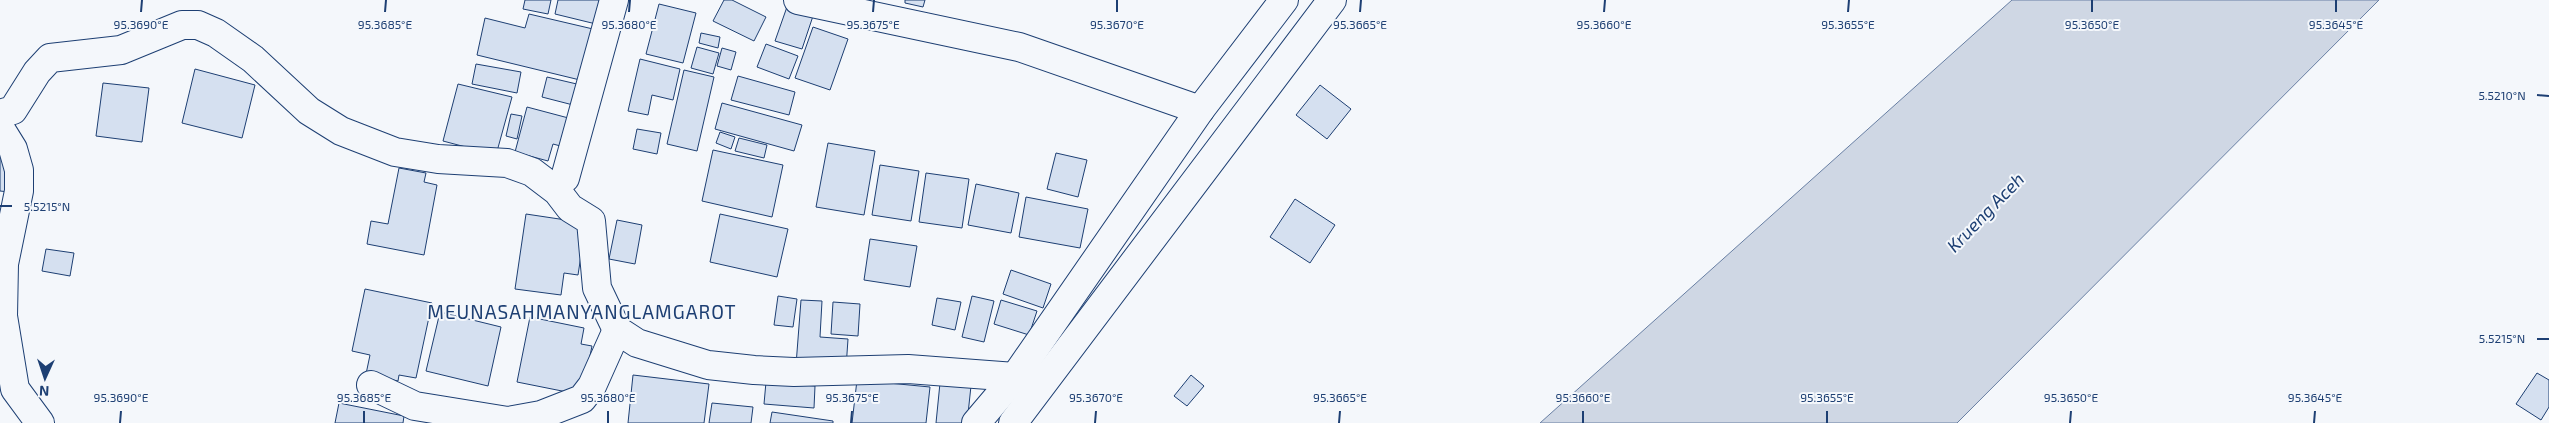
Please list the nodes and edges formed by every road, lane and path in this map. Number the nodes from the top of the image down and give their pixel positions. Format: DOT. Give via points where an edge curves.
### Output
graph roads {
  1 [pos="614,0"];
  2 [pos="798,0"];
  3 [pos="1284,0"];
  4 [pos="1332,0"];
  5 [pos="1200,110"];
  6 [pos="0,114"];
  7 [pos="0,128"];
  8 [pos="565,178"];
  9 [pos="617,330"];
  10 [pos="1015,377"];
  11 [pos="371,385"];
  12 [pos="40,423"];
  13 [pos="976,423"];
  14 [pos="1013,423"];
  1 -- 8 [label="street"];
  2 -- 5 [label="street" via="1019,48"];
  3 -- 5 [label="street"];
  4 -- 14 [label="street"];
  5 -- 10 [label="street"];
  6 -- 9 [label="street" via="12,110 50,58 121,50 182,24 198,25 216,33 253,59 309,111 341,131 394,152 438,159 507,163 532,172 557,191 570,208 591,221 597,288"];
  7 -- 12 [label="street" via="13,149 19,170 4,264 3,316 16,388"];
  9 -- 10 [label="street" via="637,343 708,365 794,372 908,369"];
  9 -- 11 [label="street" via="592,386 582,399 541,415 508,421 415,406"];
  10 -- 13 [label="street"];
}
